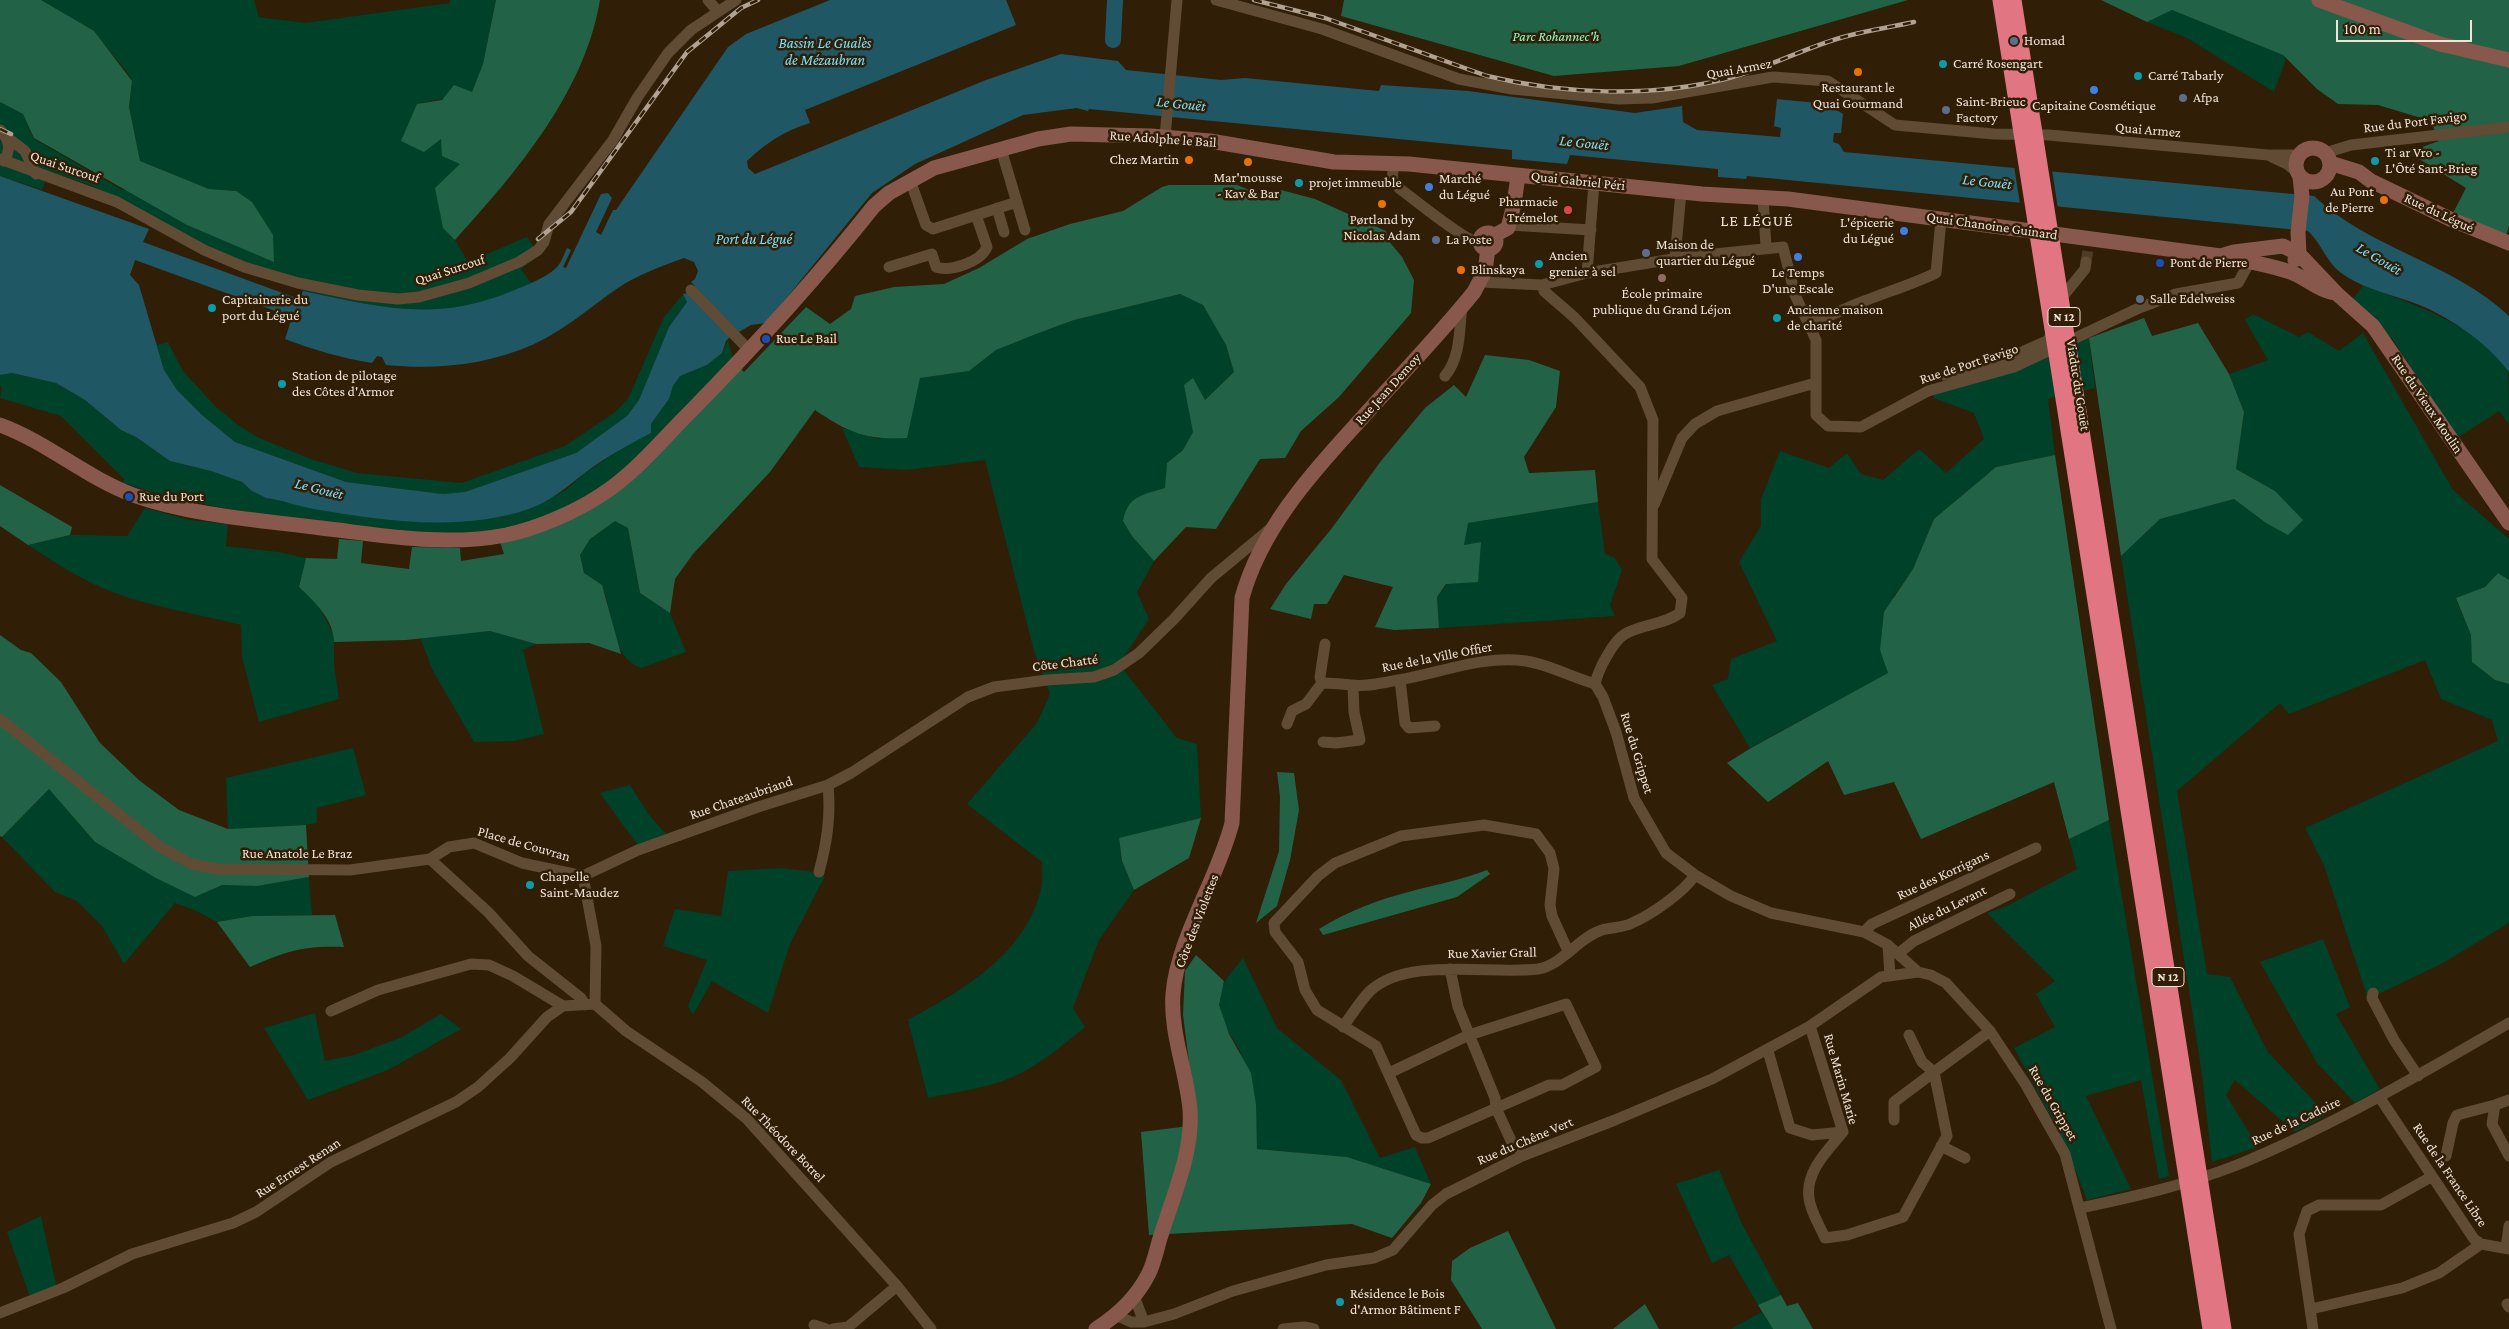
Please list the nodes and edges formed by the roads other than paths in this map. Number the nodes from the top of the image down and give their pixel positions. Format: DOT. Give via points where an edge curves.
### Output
graph roads {
  1 [pos="708,0"];
  2 [pos="736,0"];
  3 [pos="1177,0"];
  4 [pos="1216,0"];
  5 [pos="2000,0"];
  6 [pos="2014,0"];
  7 [pos="2319,0"];
  8 [pos="717,10"];
  9 [pos="2509,60"];
  10 [pos="2509,127"];
  11 [pos="4,134"];
  12 [pos="1165,137"];
  13 [pos="1001,149"];
  14 [pos="2268,155"];
  15 [pos="2298,155"];
  16 [pos="2,160"];
  17 [pos="1394,164"];
  18 [pos="2325,168"];
  19 [pos="36,174"];
  20 [pos="2298,174"];
  21 [pos="1518,176"];
  22 [pos="910,180"];
  23 [pos="1594,183"];
  24 [pos="1681,192"];
  25 [pos="1763,196"];
  26 [pos="2302,196"];
  27 [pos="1017,202"];
  28 [pos="997,208"];
  29 [pos="976,215"];
  30 [pos="1941,220"];
  31 [pos="1509,225"];
  32 [pos="1026,230"];
  33 [pos="1591,230"];
  34 [pos="1004,232"];
  35 [pos="1488,242"];
  36 [pos="2509,242"];
  37 [pos="1766,247"];
  38 [pos="2088,250"];
  39 [pos="2291,250"];
  40 [pos="2221,256"];
  41 [pos="1675,258"];
  42 [pos="2249,262"];
  43 [pos="889,267"];
  44 [pos="2280,269"];
  45 [pos="1587,273"];
  46 [pos="1481,282"];
  47 [pos="1542,285"];
  48 [pos="691,290"];
  49 [pos="2336,293"];
  50 [pos="1462,306"];
  51 [pos="1809,323"];
  52 [pos="750,351"];
  53 [pos="1944,375"];
  54 [pos="1445,376"];
  55 [pos="1815,383"];
  56 [pos="0,425"];
  57 [pos="1651,511"];
  58 [pos="2509,523"];
  59 [pos="1276,524"];
  60 [pos="2106,627"];
  61 [pos="1325,644"];
  62 [pos="1400,680"];
  63 [pos="1322,683"];
  64 [pos="1595,684"];
  65 [pos="1353,686"];
  66 [pos="0,719"];
  67 [pos="1287,724"];
  68 [pos="1435,726"];
  69 [pos="1323,742"];
  70 [pos="828,785"];
  71 [pos="2036,848"];
  72 [pos="430,859"];
  73 [pos="819,872"];
  74 [pos="1695,875"];
  75 [pos="583,876"];
  76 [pos="2010,894"];
  77 [pos="1864,932"];
  78 [pos="1888,945"];
  79 [pos="1568,951"];
  80 [pos="1899,953"];
  81 [pos="1450,969"];
  82 [pos="1918,972"];
  83 [pos="1890,976"];
  84 [pos="2373,993"];
  85 [pos="590,1004"];
  86 [pos="563,1006"];
  87 [pos="331,1011"];
  88 [pos="2509,1023"];
  89 [pos="1810,1026"];
  90 [pos="1343,1027"];
  91 [pos="1990,1030"];
  92 [pos="1909,1035"];
  93 [pos="1469,1036"];
  94 [pos="1768,1051"];
  95 [pos="1390,1072"];
  96 [pos="1934,1072"];
  97 [pos="2418,1076"];
  98 [pos="2380,1098"];
  99 [pos="2509,1100"];
  100 [pos="1498,1103"];
  101 [pos="2495,1105"];
  102 [pos="1894,1120"];
  103 [pos="1844,1132"];
  104 [pos="1941,1146"];
  105 [pos="1520,1152"];
  106 [pos="2446,1156"];
  107 [pos="2509,1156"];
  108 [pos="1965,1158"];
  109 [pos="2431,1177"];
  110 [pos="2080,1208"];
  111 [pos="2509,1226"];
  112 [pos="2481,1244"];
  113 [pos="2508,1248"];
  114 [pos="896,1286"];
  115 [pos="1134,1296"];
  116 [pos="2311,1309"];
  117 [pos="0,1313"];
  118 [pos="1118,1316"];
  119 [pos="814,1325"];
  120 [pos="1141,1325"];
  121 [pos="826,1329"];
  122 [pos="833,1329"];
  123 [pos="931,1329"];
  124 [pos="1096,1329"];
  125 [pos="1283,1329"];
  126 [pos="1314,1329"];
  127 [pos="2111,1329"];
  128 [pos="2210,1329"];
  129 [pos="2224,1329"];
  130 [pos="2313,1329"];
  1 -- 8 [label="street"];
  2 -- 8 [label="street, Quai Surcouf"];
  3 -- 12 [label="street"];
  4 -- 14 [label="street, Quai Armez" via="1322,29 1459,79 1512,89 1619,99 1680,94 1772,77 1828,81 1896,125"];
  5 -- 60 [label="highway, Viaduc du Gouët / N 12"];
  6 -- 60 [label="highway, Viaduc du Gouët / N 12"];
  7 -- 9 [label="street" via="2440,44"];
  8 -- 19 [label="street, Quai Surcouf" via="668,53 613,140 549,224 538,250 519,262 469,283 419,297 358,296 244,267 204,250 117,202"];
  10 -- 18 [label="street, Rue du Port Favigo" via="2351,145"];
  11 -- 16 [label="street" via="9,153"];
  11 -- 19 [label="street" via="24,151"];
  12 -- 13 [label="street, Rue Adolphe le Bail" via="1072,134"];
  12 -- 17 [label="street, Rue Adolphe le Bail" via="1334,162"];
  13 -- 22 [label="street, Rue Adolphe le Bail" via="934,168"];
  13 -- 27 [label="street"];
  14 -- 15 [label="street, Quai Armez"];
  14 -- 20 [label="street, Quai Armez" via="2287,164"];
  15 -- 18 [label="street" via="2311,148"];
  15 -- 20 [label="street" via="2295,163"];
  16 -- 19 [label="street, Quai Surcouf"];
  17 -- 21 [label="street, Quai Gabriel Péri"];
  17 -- 35 [label="street" via="1392,180 1400,188 1464,236 1476,243"];
  18 -- 20 [label="street" via="2309,182"];
  18 -- 26 [label="street"];
  18 -- 36 [label="street, Rue du Légué" via="2371,181 2450,219"];
  20 -- 26 [label="street"];
  21 -- 23 [label="street, Quai Gabriel Péri"];
  21 -- 31 [label="street"];
  22 -- 29 [label="street" via="926,225 933,229"];
  22 -- 52 [label="street, Rue Adolphe le Bail" via="874,206"];
  23 -- 24 [label="street, Quai Gabriel Péri"];
  23 -- 33 [label="street"];
  24 -- 25 [label="street, Quai Gabriel Péri"];
  24 -- 41 [label="street"];
  25 -- 30 [label="street, Quai Chanoine Guinard"];
  25 -- 37 [label="street"];
  26 -- 39 [label="street" via="2298,232"];
  27 -- 28 [label="street"];
  27 -- 32 [label="street"];
  28 -- 29 [label="street"];
  28 -- 34 [label="street"];
  29 -- 43 [label="street" via="986,247 971,262 942,269 936,267 932,254"];
  30 -- 38 [label="street, Quai Chanoine Guinard"];
  30 -- 51 [label="street" via="1936,273 1910,286"];
  31 -- 33 [label="street"];
  31 -- 35 [label="street"];
  33 -- 45 [label="street"];
  35 -- 46 [label="street, Rue Jean Demoy"];
  37 -- 41 [label="street"];
  37 -- 51 [label="street" via="1783,247 1795,295"];
  38 -- 40 [label="street, Quai Chanoine Guinard"];
  38 -- 53 [label="street" via="2085,269 2060,298 2049,340 1999,362"];
  39 -- 40 [label="street, Quai Chanoine Guinard" via="2234,252"];
  39 -- 44 [label="street"];
  39 -- 49 [label="street, Rue du Vieux Moulin"];
  40 -- 42 [label="street, Quai Chanoine Guinard"];
  41 -- 45 [label="street"];
  42 -- 44 [label="street, Quai Chanoine Guinard"];
  42 -- 55 [label="street, Rue de Port Favigo" via="2238,283 2176,294 2139,308 2014,367 1928,391 1861,427 1828,426 1816,415"];
  44 -- 49 [label="street, Rue du Vieux Moulin"];
  45 -- 47 [label="street"];
  46 -- 47 [label="street"];
  46 -- 50 [label="street, Rue Jean Demoy"];
  47 -- 57 [label="street" via="1544,291 1575,318 1640,387 1653,420"];
  48 -- 52 [label="street"];
  49 -- 58 [label="street, Rue du Vieux Moulin" via="2373,326"];
  50 -- 54 [label="street" via="1460,344"];
  50 -- 59 [label="street, Rue Jean Demoy" via="1308,479"];
  51 -- 55 [label="street" via="1816,340"];
  52 -- 56 [label="street, Rue Adolphe le Bail" via="639,464 601,495 533,527 479,539 406,538 200,513 167,505 110,484"];
  55 -- 57 [label="street" via="1717,411 1695,424 1682,438"];
  57 -- 64 [label="street" via="1652,559 1682,598 1680,613 1672,619 1624,634 1603,662"];
  59 -- 70 [label="street, Côte Chatté" via="1225,565 1139,653 1114,670 1094,677 994,687 968,697"];
  59 -- 115 [label="street, Côte des Violettes" via="1247,578 1242,598 1232,823 1225,851 1184,946 1173,995 1190,1110 1190,1134 1148,1274"];
  60 -- 128 [label="highway, N 12"];
  60 -- 129 [label="highway, N 12"];
  61 -- 63 [label="street"];
  62 -- 64 [label="street, Rue de la Ville Offier" via="1475,662 1498,660 1550,666"];
  62 -- 65 [label="street, Rue de la Ville Offier"];
  62 -- 68 [label="street" via="1405,723 1409,728"];
  63 -- 65 [label="street, Rue de la Ville Offier" via="1342,682"];
  63 -- 67 [label="street" via="1306,704 1292,711"];
  64 -- 74 [label="street, Rue du Grippet" via="1616,732 1634,798 1666,853"];
  65 -- 69 [label="street" via="1360,740"];
  66 -- 72 [label="street, Rue Anatole Le Braz" via="160,847 192,864 217,869 350,870"];
  70 -- 73 [label="street" via="827,842"];
  70 -- 75 [label="street, Rue Chateaubriand" via="638,850"];
  71 -- 77 [label="street, Rue des Korrigans" via="1872,924"];
  72 -- 75 [label="street, Place de Couvran" via="449,847 474,843 522,863"];
  72 -- 85 [label="street" via="488,912 528,956"];
  74 -- 77 [label="street, Rue du Grippet" via="1731,896 1771,913"];
  74 -- 79 [label="street, Rue Xavier Grall" via="1674,896 1632,924 1601,930"];
  75 -- 85 [label="street" via="596,946"];
  76 -- 80 [label="street, Allée du Levant" via="1914,941"];
  77 -- 78 [label="street, Rue du Grippet"];
  78 -- 80 [label="street, Rue du Grippet"];
  78 -- 83 [label="street"];
  79 -- 81 [label="street, Rue Xavier Grall" via="1550,965 1538,969 1484,972"];
  79 -- 90 [label="street" via="1552,916 1550,897 1554,869 1550,853 1536,834 1484,825 1401,836 1350,856 1318,876 1274,923 1275,932 1298,962 1304,990 1317,1010"];
  80 -- 82 [label="street, Rue du Grippet"];
  81 -- 90 [label="street, Rue Xavier Grall" via="1391,978 1371,990"];
  81 -- 93 [label="street"];
  82 -- 83 [label="street, Rue du Chêne Vert"];
  82 -- 91 [label="street, Rue du Grippet" via="1946,983"];
  83 -- 89 [label="street, Rue du Chêne Vert" via="1871,983"];
  84 -- 97 [label="street" via="2372,998 2394,1040"];
  85 -- 86 [label="street"];
  85 -- 114 [label="street, Rue Théodore Botrel" via="702,1082 747,1119"];
  86 -- 87 [label="street" via="514,976 489,966 471,964 378,990"];
  86 -- 117 [label="street, Rue Ernest Renan" via="547,1017 510,1058 456,1102 331,1162 278,1199 233,1223 132,1254"];
  88 -- 97 [label="street, Rue de la Cadoire"];
  89 -- 94 [label="street, Rue du Chêne Vert"];
  89 -- 103 [label="street, Rue Marin Marie"];
  90 -- 95 [label="street" via="1376,1046"];
  91 -- 96 [label="street"];
  91 -- 110 [label="street, Rue du Grippet" via="2065,1154"];
  92 -- 96 [label="street" via="1922,1062"];
  93 -- 95 [label="street"];
  93 -- 100 [label="street"];
  93 -- 100 [label="street" via="1566,1004 1596,1067 1562,1085 1549,1085"];
  94 -- 103 [label="street" via="1790,1128 1812,1135"];
  94 -- 105 [label="street, Rue du Chêne Vert" via="1712,1079 1615,1120"];
  95 -- 100 [label="street" via="1416,1135 1422,1138 1428,1138"];
  96 -- 102 [label="street" via="1894,1102"];
  96 -- 104 [label="street, Rue Marin Marie" via="1947,1136"];
  97 -- 98 [label="street, Rue de la Cadoire"];
  98 -- 109 [label="street, Rue de la France Libre"];
  98 -- 110 [label="street, Rue de la Cadoire" via="2236,1165 2149,1193"];
  99 -- 101 [label="street"];
  100 -- 105 [label="street" via="1520,1143"];
  101 -- 106 [label="street" via="2458,1115 2453,1123"];
  101 -- 107 [label="street" via="2492,1124"];
  103 -- 104 [label="street, Rue Marin Marie" via="1825,1153 1809,1181 1809,1200 1825,1238 1847,1235 1903,1217"];
  104 -- 108 [label="street"];
  105 -- 120 [label="street, Rue du Chêne Vert" via="1446,1194 1432,1205 1393,1250 1374,1258 1326,1265 1233,1291"];
  109 -- 112 [label="street, Rue de la France Libre" via="2474,1239"];
  109 -- 116 [label="street" via="2381,1205 2319,1205 2307,1212 2299,1234"];
  110 -- 127 [label="street, Rue du Grippet"];
  111 -- 113 [label="street"];
  112 -- 113 [label="street, Rue de la France Libre"];
  112 -- 116 [label="street" via="2439,1273 2402,1288"];
  114 -- 122 [label="street" via="848,1327"];
  114 -- 123 [label="street, Rue Théodore Botrel"];
  115 -- 118 [label="street, Côte des Violettes"];
  115 -- 120 [label="street"];
  116 -- 130 [label="street"];
  118 -- 120 [label="street, Rue du Chêne Vert"];
  118 -- 124 [label="street, Côte des Violettes"];
  119 -- 121 [label="street"];
  125 -- 126 [label="street"];
}
